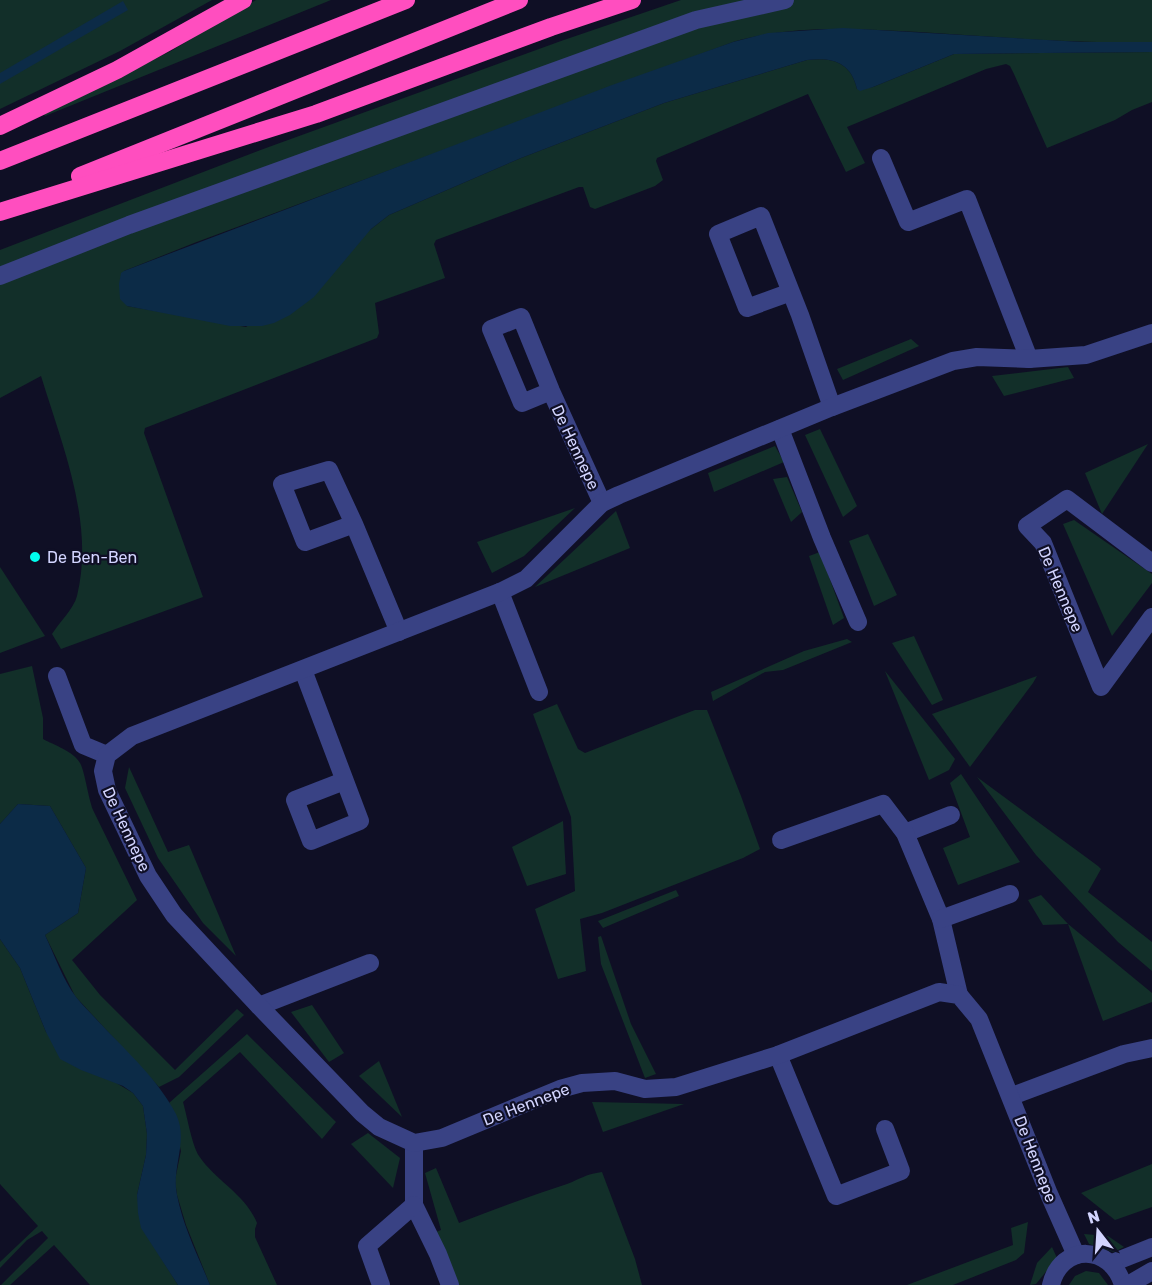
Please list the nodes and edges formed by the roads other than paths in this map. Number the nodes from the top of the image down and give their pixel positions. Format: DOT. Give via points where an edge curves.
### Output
graph roads {
  1 [pos="243,0"];
  2 [pos="406,0"];
  3 [pos="519,0"];
  4 [pos="632,0"];
  5 [pos="785,0"];
  6 [pos="0,126"];
  7 [pos="881,158"];
  8 [pos="0,161"];
  9 [pos="0,210"];
  10 [pos="0,276"];
  11 [pos="791,292"];
  12 [pos="1152,333"];
  13 [pos="1029,359"];
  14 [pos="551,391"];
  15 [pos="832,407"];
  16 [pos="780,429"];
  17 [pos="602,503"];
  18 [pos="354,524"];
  19 [pos="1152,563"];
  20 [pos="500,592"];
  21 [pos="1152,617"];
  22 [pos="858,622"];
  23 [pos="399,632"];
  24 [pos="303,670"];
  25 [pos="57,676"];
  26 [pos="539,692"];
  27 [pos="107,755"];
  28 [pos="344,781"];
  29 [pos="951,815"];
  30 [pos="905,833"];
  31 [pos="781,840"];
  32 [pos="1010,894"];
  33 [pos="941,919"];
  34 [pos="370,963"];
  35 [pos="959,995"];
  36 [pos="259,1006"];
  37 [pos="1152,1048"];
  38 [pos="778,1055"];
  39 [pos="1011,1096"];
  40 [pos="885,1129"];
  41 [pos="414,1143"];
  42 [pos="414,1205"];
  43 [pos="1152,1247"];
  44 [pos="1076,1255"];
  45 [pos="1112,1263"];
  46 [pos="1152,1271"];
  47 [pos="1050,1284"];
  48 [pos="381,1285"];
  49 [pos="450,1285"];
  50 [pos="1123,1285"];
  51 [pos="1128,1285"];
  1 -- 6 [label="highway" via="117,70"];
  2 -- 8 [label="highway"];
  3 -- 9 [label="highway"];
  4 -- 9 [label="highway" via="316,114"];
  5 -- 10 [label="street" via="696,20 129,225"];
  7 -- 13 [label="street" via="908,222 967,199"];
  11 -- 11 [label="street" via="761,216 718,234 747,308"];
  11 -- 15 [label="street"];
  12 -- 13 [label="street, De Hennepe" via="1086,355"];
  13 -- 15 [label="street, De Hennepe" via="977,357 953,361"];
  14 -- 17 [label="street, De Hennepe"];
  15 -- 16 [label="street, De Hennepe"];
  16 -- 17 [label="street, De Hennepe"];
  16 -- 22 [label="street"];
  17 -- 20 [label="street, De Hennepe" via="525,579"];
  18 -- 23 [label="street"];
  19 -- 21 [label="street, De Hennepe" via="1067,499 1027,526 1043,543 1101,687"];
  20 -- 23 [label="street, De Hennepe"];
  20 -- 26 [label="street"];
  23 -- 24 [label="street, De Hennepe"];
  24 -- 27 [label="street, De Hennepe" via="132,736"];
  24 -- 28 [label="street"];
  25 -- 27 [label="street" via="83,745"];
  27 -- 36 [label="street, De Hennepe" via="103,771 107,790 148,876 174,915"];
  29 -- 30 [label="street"];
  30 -- 31 [label="street, De Hennepe" via="883,804"];
  30 -- 33 [label="street, De Hennepe"];
  32 -- 33 [label="street"];
  33 -- 35 [label="street, De Hennepe"];
  34 -- 36 [label="street"];
  35 -- 38 [label="street, De Hennepe" via="939,992"];
  35 -- 39 [label="street, De Hennepe" via="979,1018"];
  36 -- 41 [label="street, De Hennepe" via="362,1113 379,1127"];
  37 -- 39 [label="street, De Hennepe" via="1124,1054"];
  38 -- 40 [label="street" via="836,1196 901,1171"];
  38 -- 41 [label="street, De Hennepe" via="676,1087 645,1089 615,1081 582,1083 442,1138"];
  39 -- 44 [label="street, De Hennepe"];
  41 -- 42 [label="street"];
  42 -- 48 [label="street" via="367,1246"];
  42 -- 49 [label="street"];
  43 -- 45 [label="street"];
  44 -- 45 [label="street" via="1095,1255"];
  44 -- 47 [label="street" via="1063,1263"];
  45 -- 50 [label="street"];
  46 -- 51 [label="street"];
}
